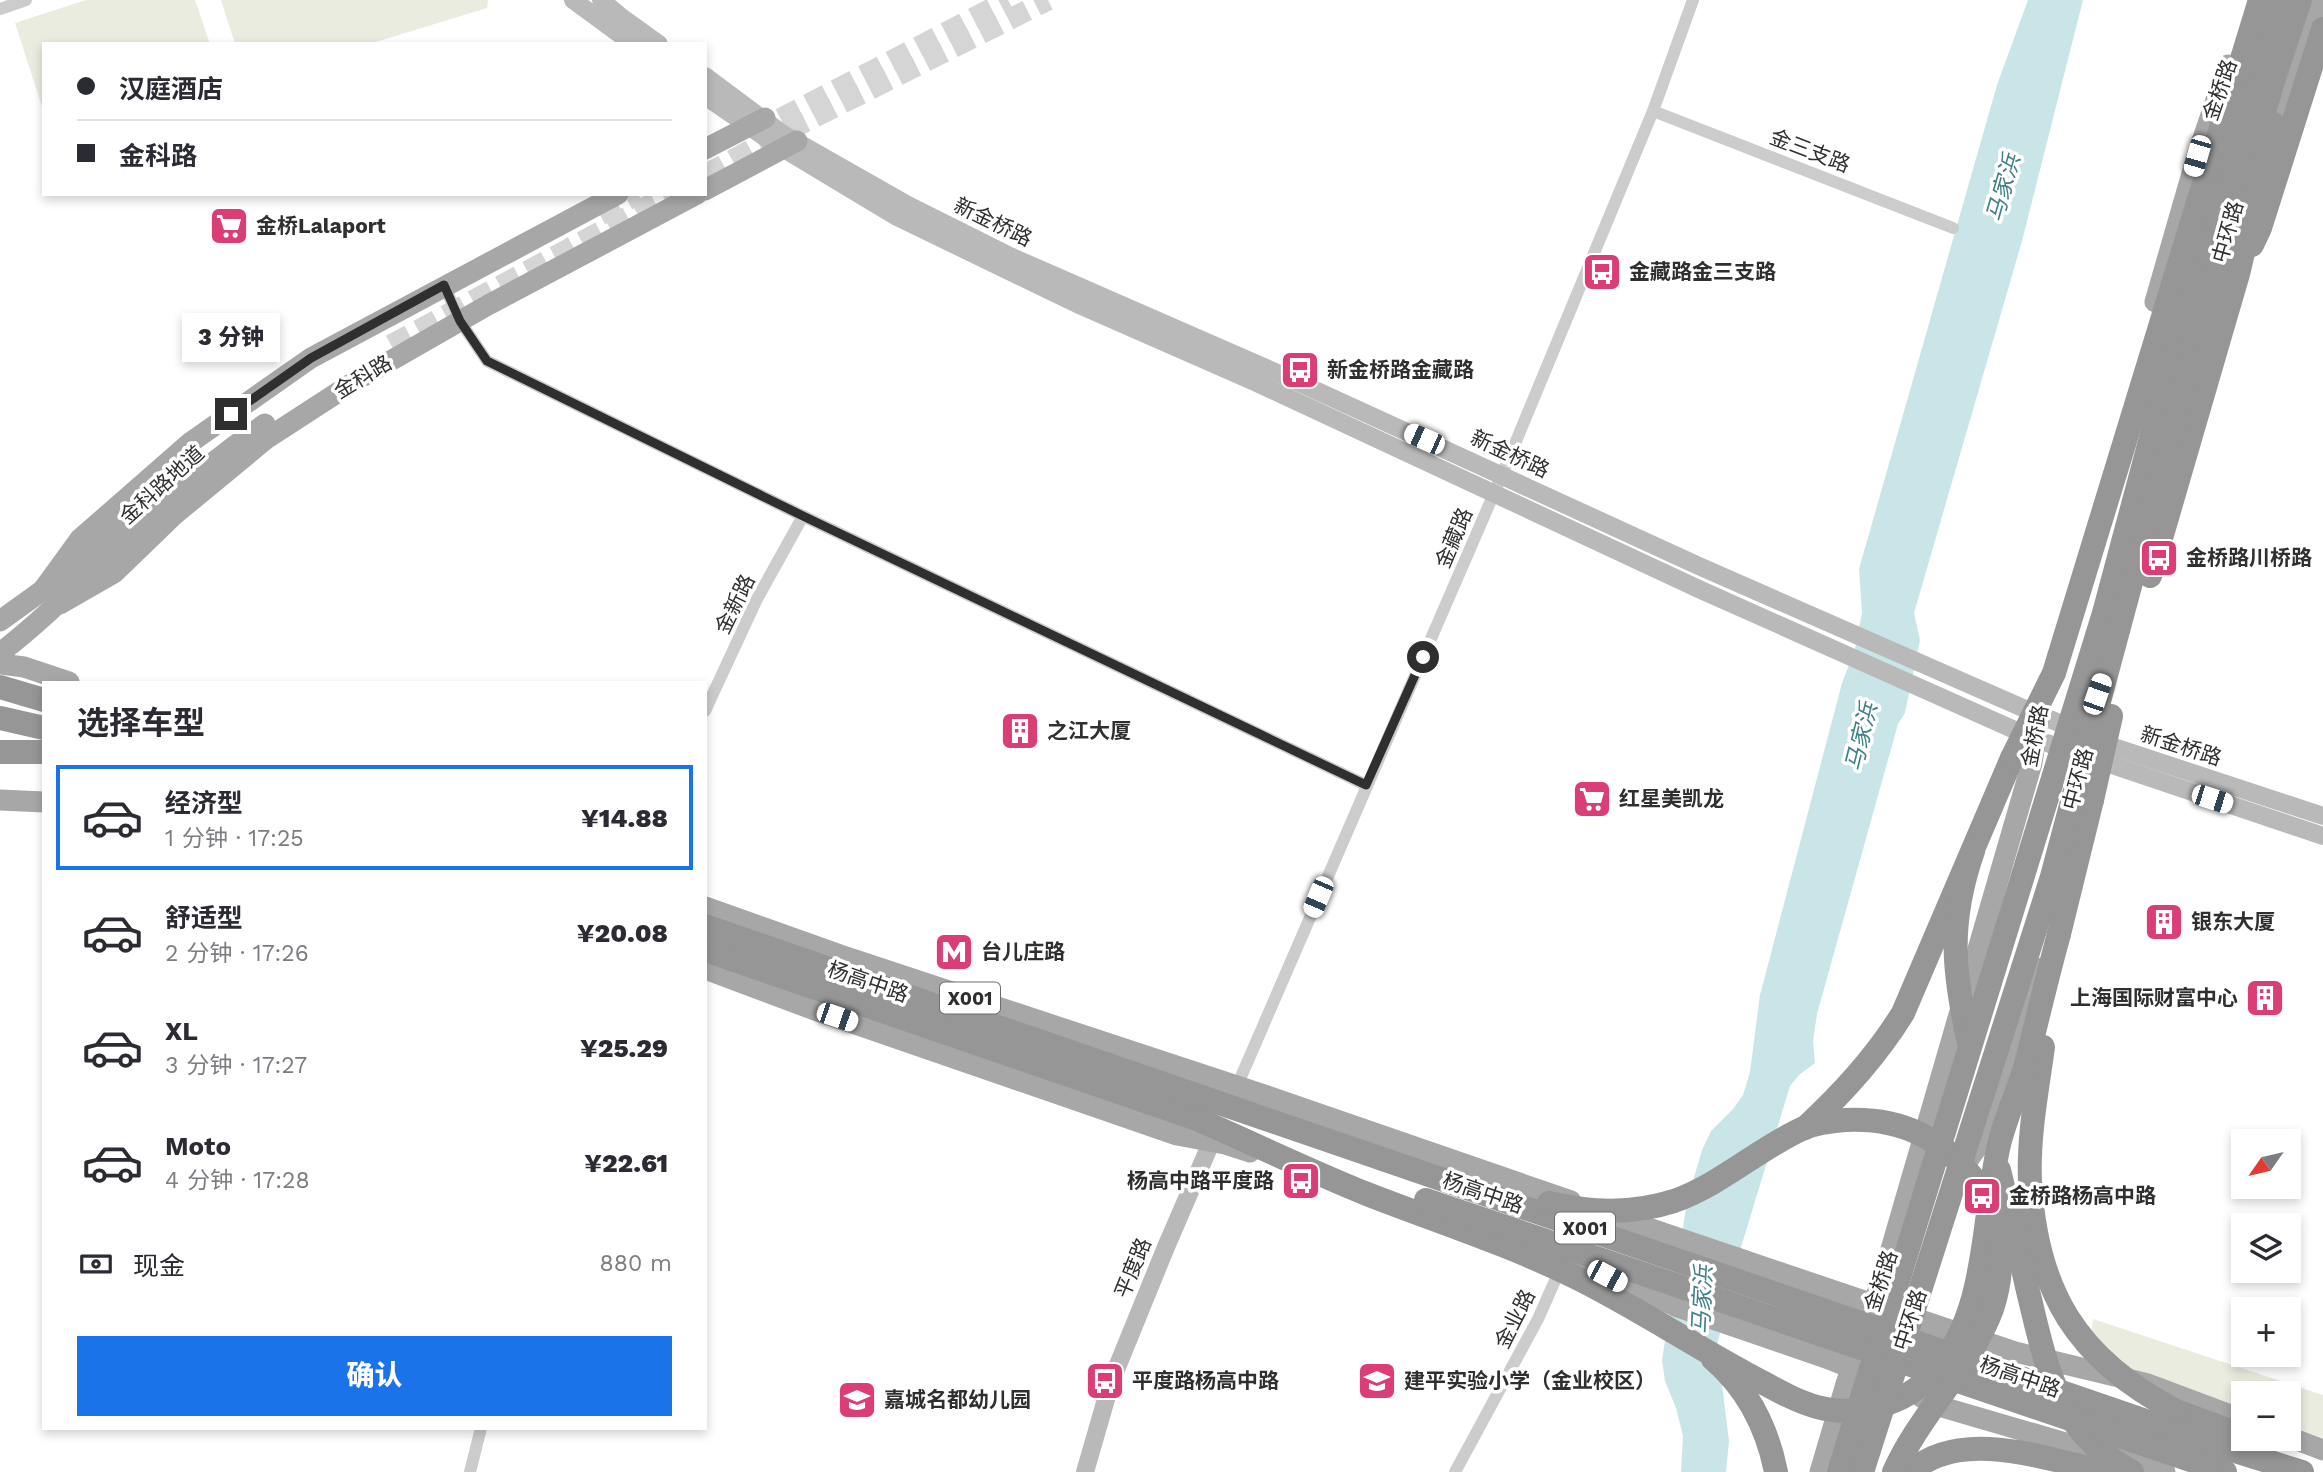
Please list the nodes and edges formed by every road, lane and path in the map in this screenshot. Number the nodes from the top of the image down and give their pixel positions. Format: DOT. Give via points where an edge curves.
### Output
graph roads {
  1 [pos="26,0"];
  2 [pos="573,0"];
  3 [pos="601,0"];
  4 [pos="1693,0"];
  5 [pos="2250,0"];
  6 [pos="2260,0"];
  7 [pos="2276,0"];
  8 [pos="2300,0"];
  9 [pos="2320,0"];
  10 [pos="0,9"];
  11 [pos="2323,29"];
  12 [pos="630,42"];
  13 [pos="656,42"];
  14 [pos="2285,45"];
  15 [pos="707,78"];
  16 [pos="707,97"];
  17 [pos="1653,111"];
  18 [pos="756,122"];
  19 [pos="790,145"];
  20 [pos="707,148"];
  21 [pos="707,189"];
  22 [pos="614,196"];
  23 [pos="692,196"];
  24 [pos="1953,228"];
  25 [pos="2238,274"];
  26 [pos="444,285"];
  27 [pos="460,321"];
  28 [pos="385,339"];
  29 [pos="1502,475"];
  30 [pos="1494,492"];
  31 [pos="803,516"];
  32 [pos="97,555"];
  33 [pos="43,590"];
  34 [pos="60,604"];
  35 [pos="0,621"];
  36 [pos="0,653"];
  37 [pos="0,664"];
  38 [pos="2121,673"];
  39 [pos="66,681"];
  40 [pos="6,688"];
  41 [pos="42,699"];
  42 [pos="707,707"];
  43 [pos="2039,715"];
  44 [pos="0,718"];
  45 [pos="42,728"];
  46 [pos="2085,733"];
  47 [pos="2044,742"];
  48 [pos="0,750"];
  49 [pos="42,752"];
  50 [pos="2085,757"];
  51 [pos="42,761"];
  52 [pos="1366,785"];
  53 [pos="0,800"];
  54 [pos="42,802"];
  55 [pos="2323,816"];
  56 [pos="2323,836"];
  57 [pos="1973,851"];
  58 [pos="2058,854"];
  59 [pos="707,908"];
  60 [pos="707,926"];
  61 [pos="707,927"];
  62 [pos="2026,929"];
  63 [pos="2059,934"];
  64 [pos="707,951"];
  65 [pos="840,955"];
  66 [pos="707,967"];
  67 [pos="707,968"];
  68 [pos="852,1001"];
  69 [pos="951,1023"];
  70 [pos="1237,1086"];
  71 [pos="1197,1119"];
  72 [pos="1805,1128"];
  73 [pos="1926,1129"];
  74 [pos="1302,1131"];
  75 [pos="1211,1143"];
  76 [pos="1964,1166"];
  77 [pos="1566,1257"];
  78 [pos="1873,1305"];
  79 [pos="1896,1313"];
  80 [pos="1917,1320"];
  81 [pos="1705,1352"];
  82 [pos="1851,1368"];
  83 [pos="1885,1382"];
  84 [pos="2176,1411"];
  85 [pos="2231,1415"];
  86 [pos="480,1430"];
  87 [pos="2231,1431"];
  88 [pos="2301,1442"];
  89 [pos="2323,1450"];
  90 [pos="2285,1451"];
  91 [pos="2323,1465"];
  92 [pos="470,1472"];
  93 [pos="1085,1472"];
  94 [pos="1455,1472"];
  95 [pos="1776,1472"];
  96 [pos="1820,1472"];
  97 [pos="1832,1472"];
  98 [pos="1839,1472"];
  99 [pos="1850,1472"];
  100 [pos="1861,1472"];
  101 [pos="1870,1472"];
  102 [pos="1895,1472"];
  103 [pos="1911,1472"];
  104 [pos="2104,1472"];
  105 [pos="2132,1472"];
  106 [pos="2165,1472"];
  107 [pos="2225,1472"];
  108 [pos="2302,1472"];
  1 -- 10 [label="street"];
  2 -- 12 [label="street"];
  3 -- 13 [label="street"];
  4 -- 17 [label="street, 金藏路"];
  5 -- 43 [label="main road, 金桥路" via="2197,156"];
  6 -- 57 [label="highway, bridge" via="2054,673"];
  7 -- 98 [label="highway, 中环路, bridge" via="2206,235 2104,613"];
  8 -- 14 [label="highway, 中环路"];
  9 -- 46 [label="main road" via="2230,267 2147,549"];
  11 -- 25 [label="highway, bridge" via="2260,228"];
  14 -- 25 [label="highway, bridge" via="2273,124"];
  14 -- 58 [label="highway, 中环路, bridge" via="2192,359"];
  15 -- 18 [label="street, 新金桥路"];
  16 -- 18 [label="street, 新金桥路"];
  17 -- 24 [label="street, 金三支路"];
  17 -- 29 [label="street, 金藏路"];
  18 -- 19 [label="street, 新金桥路" via="783,134"];
  18 -- 20 [label="main road"];
  19 -- 21 [label="main road"];
  19 -- 29 [label="street, 新金桥路" via="1012,257"];
  19 -- 30 [label="street, 新金桥路" via="897,217 1077,304"];
  22 -- 26 [label="main road, 金科路"];
  23 -- 27 [label="main road, 金科路"];
  25 -- 38 [label="highway, bridge"];
  26 -- 27 [label="street"];
  26 -- 33 [label="main road, 金科路" via="311,358 191,442 80,539"];
  27 -- 31 [label="street" via="487,361"];
  27 -- 34 [label="main road, 金科路" via="266,439 174,515 114,573"];
  28 -- 32 [label="main road, 金科路地道" via="303,376 220,434 153,491"];
  29 -- 30 [label="street, 金藏路"];
  29 -- 43 [label="street, 新金桥路"];
  30 -- 47 [label="street, 新金桥路" via="1839,653"];
  30 -- 52 [label="street, 金藏路"];
  31 -- 42 [label="street, 金新路" via="757,599"];
  31 -- 52 [label="street"];
  32 -- 33 [label="main road, 金科路"];
  32 -- 34 [label="main road, 金科路"];
  33 -- 35 [label="main road, 金科路"];
  34 -- 36 [label="main road, 金科路"];
  37 -- 39 [label="main road"];
  38 -- 58 [label="highway, bridge"];
  38 -- 63 [label="highway, bridge"];
  40 -- 41 [label="highway"];
  43 -- 46 [label="street, 新金桥路"];
  43 -- 47 [label="main road" via="2049,730"];
  44 -- 45 [label="highway"];
  46 -- 50 [label="main road"];
  46 -- 55 [label="street, 新金桥路" via="2110,746"];
  47 -- 50 [label="street, 新金桥路"];
  47 -- 62 [label="main road" via="2053,761 2019,882"];
  47 -- 73 [label="main road, 金桥路" via="2032,764"];
  48 -- 49 [label="highway, bridge"];
  48 -- 51 [label="main road"];
  50 -- 56 [label="street, 新金桥路"];
  50 -- 62 [label="main road, 金桥路"];
  50 -- 76 [label="main road, 金桥路" via="1991,1124"];
  52 -- 70 [label="street, 金藏路"];
  53 -- 54 [label="main road"];
  57 -- 72 [label="highway, bridge" via="1903,1013 1854,1080"];
  57 -- 105 [label="highway, bridge" via="1958,906 1955,968 2038,1333 2048,1368 2074,1422 2110,1460"];
  58 -- 100 [label="highway, 中环路, bridge"];
  59 -- 65 [label="main road, 杨高中路 / X001"];
  60 -- 65 [label="highway"];
  61 -- 69 [label="highway, 杨高中路 / X001"];
  62 -- 76 [label="main road, 金桥路" via="1974,1109"];
  63 -- 81 [label="highway, bridge" via="1998,1148 1973,1297 1964,1325 1933,1374 1912,1393 1851,1412 1791,1398"];
  63 -- 84 [label="highway, bridge" via="2030,1180 2045,1268 2056,1299 2091,1350 2144,1395"];
  64 -- 68 [label="highway, 杨高中路 / X001"];
  65 -- 70 [label="main road, 杨高中路 / X001"];
  66 -- 68 [label="highway"];
  67 -- 75 [label="main road, 杨高中路 / X001" via="812,1009"];
  68 -- 69 [label="highway, 杨高中路 / X001"];
  69 -- 71 [label="highway, 杨高中路 / X001"];
  69 -- 74 [label="highway, 杨高中路 / X001, bridge"];
  70 -- 75 [label="street, 平度路"];
  70 -- 78 [label="main road, 杨高中路 / X001, bridge"];
  71 -- 81 [label="highway, bridge" via="1363,1192 1545,1263"];
  71 -- 107 [label="highway, 杨高中路 / X001, bridge"];
  72 -- 74 [label="highway, bridge" via="1699,1190 1648,1208 1618,1211 1558,1205 1504,1192"];
  72 -- 102 [label="highway, bridge" via="1865,1119 1929,1137 1961,1162 1985,1194 1997,1225 2001,1250 1992,1309"];
  73 -- 78 [label="main road, 金桥路"];
  73 -- 79 [label="main road" via="1934,1176"];
  74 -- 108 [label="highway, 杨高中路 / X001, bridge"];
  75 -- 77 [label="main road, 杨高中路 / X001" via="1306,1169"];
  75 -- 93 [label="street, 平度路" via="1111,1382"];
  76 -- 80 [label="main road, 金桥路"];
  77 -- 82 [label="main road, 杨高中路 / X001" via="1650,1296"];
  77 -- 94 [label="street, 金业路" via="1538,1319"];
  78 -- 79 [label="main road, 杨高中路"];
  78 -- 82 [label="main road, 金桥路"];
  78 -- 83 [label="main road" via="1883,1325"];
  79 -- 80 [label="main road, 杨高中路"];
  79 -- 83 [label="main road"];
  80 -- 83 [label="main road, 金桥路"];
  80 -- 85 [label="main road, 杨高中路" via="2015,1352 2148,1384"];
  81 -- 95 [label="highway, bridge" via="1745,1392 1761,1421"];
  82 -- 83 [label="main road, 杨高中路 / X001"];
  82 -- 96 [label="main road, 金桥路"];
  83 -- 99 [label="main road"];
  83 -- 101 [label="main road, 金桥路"];
  83 -- 106 [label="main road, 杨高中路 / X001" via="1942,1407"];
  84 -- 87 [label="highway"];
  84 -- 97 [label="highway, bridge" via="2070,1380 2000,1381 1921,1413"];
  86 -- 92 [label="street"];
  88 -- 89 [label="main road"];
  90 -- 91 [label="highway"];
  103 -- 104 [label="highway" via="1939,1455 1984,1449"];
}
